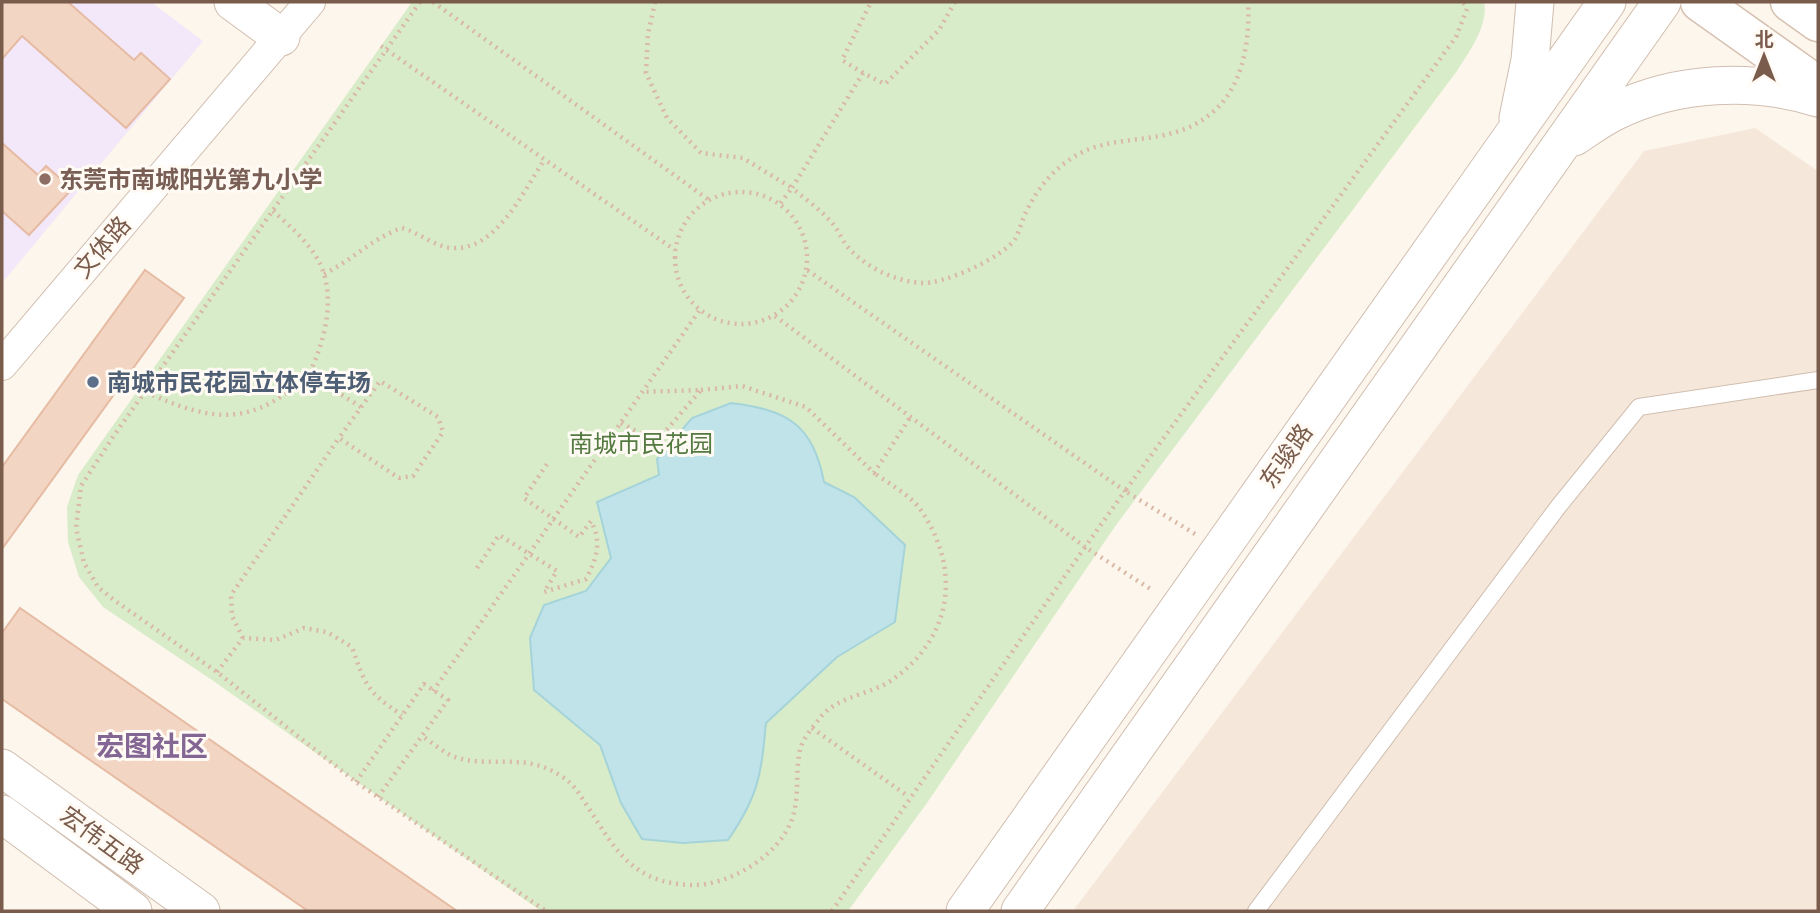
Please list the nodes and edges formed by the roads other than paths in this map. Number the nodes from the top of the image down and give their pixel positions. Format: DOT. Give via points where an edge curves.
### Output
graph roads {
  1 [pos="233,2"];
  2 [pos="310,2"];
  3 [pos="1535,2"];
  4 [pos="1607,2"];
  5 [pos="1662,2"];
  6 [pos="1700,2"];
  7 [pos="1790,2"];
  8 [pos="1818,22"];
  9 [pos="281,37"];
  10 [pos="1818,86"];
  11 [pos="1818,98"];
  12 [pos="1515,132"];
  13 [pos="1561,145"];
  14 [pos="2,365"];
  15 [pos="1818,380"];
  16 [pos="2,768"];
  17 [pos="2,814"];
  18 [pos="133,911"];
  19 [pos="201,911"];
  20 [pos="965,911"];
  21 [pos="1020,911"];
  22 [pos="1256,911"];
  1 -- 9 [label="street"];
  2 -- 9 [label="street, 文体路"];
  3 -- 12 [label="street" via="1530,60"];
  4 -- 12 [label="street, 东骏路"];
  5 -- 13 [label="street, 东骏路"];
  6 -- 10 [label="main road"];
  7 -- 8 [label="main road"];
  9 -- 14 [label="street, 文体路"];
  11 -- 13 [label="street" via="1736,83 1673,92 1616,111"];
  12 -- 20 [label="street, 东骏路"];
  13 -- 21 [label="street, 东骏路"];
  15 -- 22 [label="lane" via="1639,407 1550,518"];
  16 -- 19 [label="street, 宏伟五路"];
  17 -- 18 [label="street, 宏伟五路"];
}
